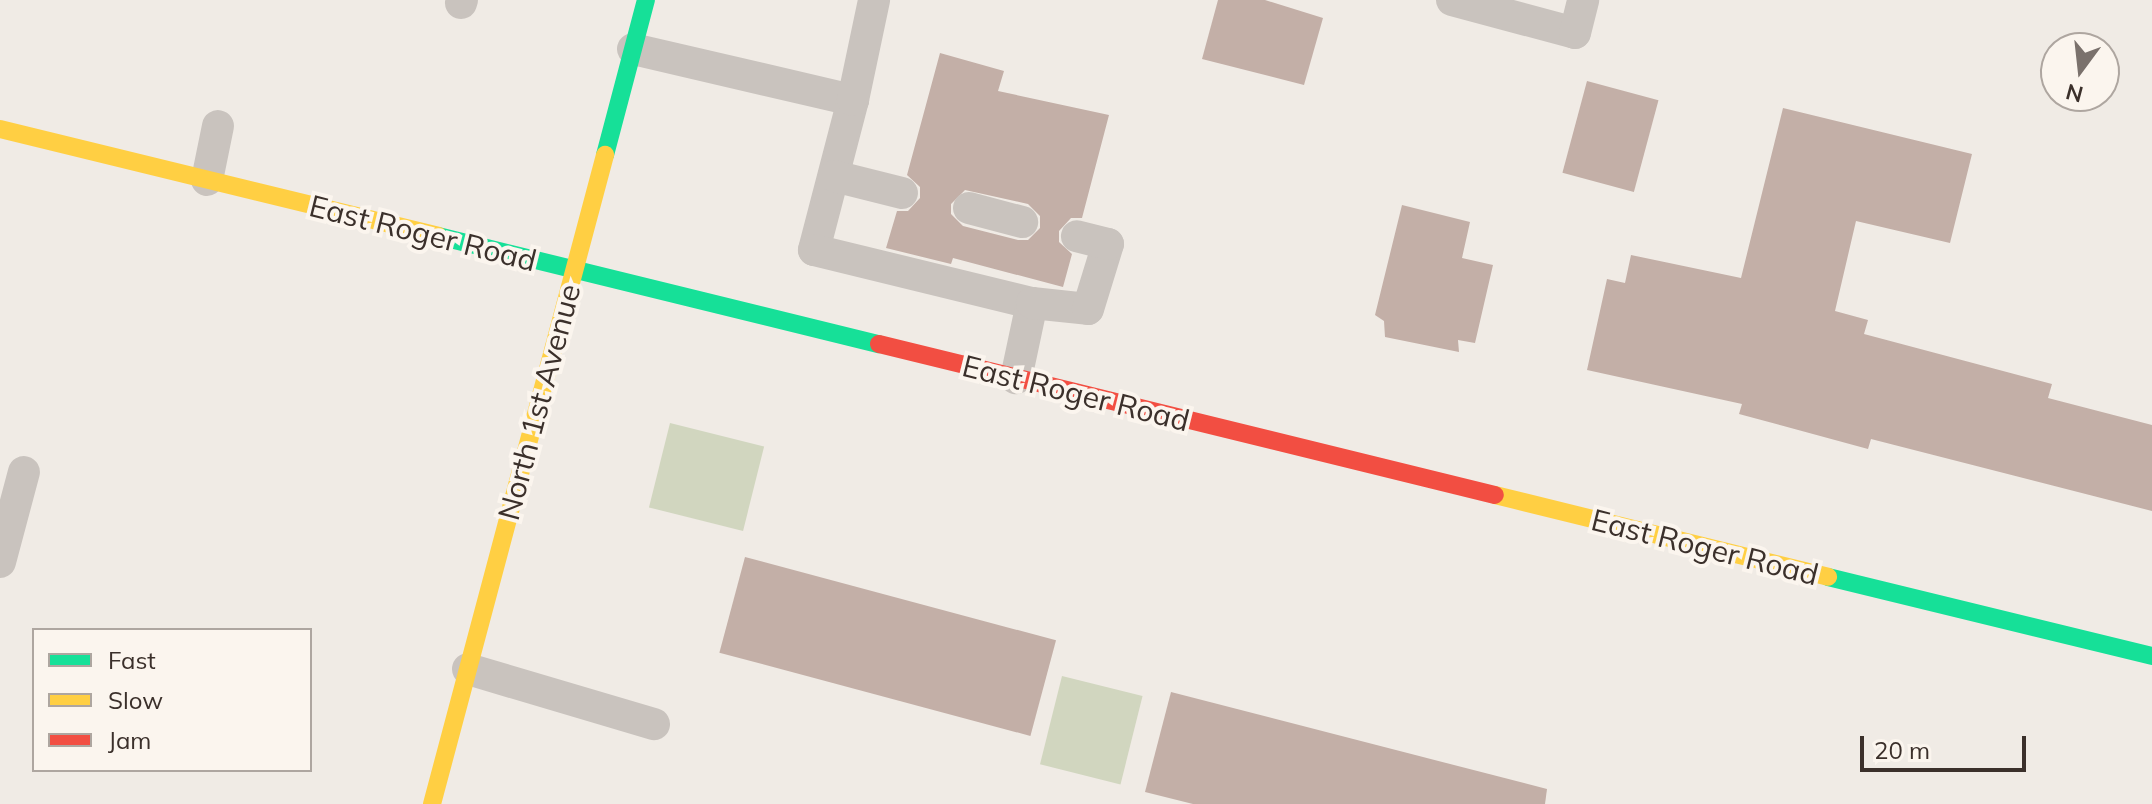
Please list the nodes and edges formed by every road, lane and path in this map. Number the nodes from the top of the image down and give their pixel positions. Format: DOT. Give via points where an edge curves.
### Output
graph roads {
  1 [pos="874,0"];
  2 [pos="1452,0"];
  3 [pos="1583,0"];
  4 [pos="639,2"];
  5 [pos="633,49"];
  6 [pos="853,100"];
  7 [pos="218,126"];
  8 [pos="0,129"];
  9 [pos="834,176"];
  10 [pos="207,180"];
  11 [pos="902,193"];
  12 [pos="969,208"];
  13 [pos="1022,222"];
  14 [pos="1077,236"];
  15 [pos="573,270"];
  16 [pos="1032,303"];
  17 [pos="1016,378"];
  18 [pos="24,472"];
  19 [pos="0,562"];
  20 [pos="2152,656"];
  21 [pos="468,669"];
  22 [pos="654,724"];
  23 [pos="432,804"];
  1 -- 6 [label="lane"];
  2 -- 3 [label="lane" via="1575,33"];
  4 -- 5 [label="street, North 1st Avenue"];
  5 -- 6 [label="lane"];
  5 -- 15 [label="street, North 1st Avenue"];
  6 -- 9 [label="lane"];
  7 -- 10 [label="lane"];
  8 -- 10 [label="street, East Roger Road"];
  9 -- 11 [label="lane"];
  9 -- 16 [label="lane" via="814,250"];
  10 -- 15 [label="street, East Roger Road"];
  12 -- 13 [label="lane"];
  14 -- 16 [label="lane" via="1108,244 1088,309"];
  15 -- 17 [label="street, East Roger Road"];
  15 -- 21 [label="street, North 1st Avenue"];
  16 -- 17 [label="lane"];
  17 -- 20 [label="street, East Roger Road"];
  18 -- 19 [label="lane"];
  21 -- 22 [label="lane"];
  21 -- 23 [label="street, North 1st Avenue"];
}
